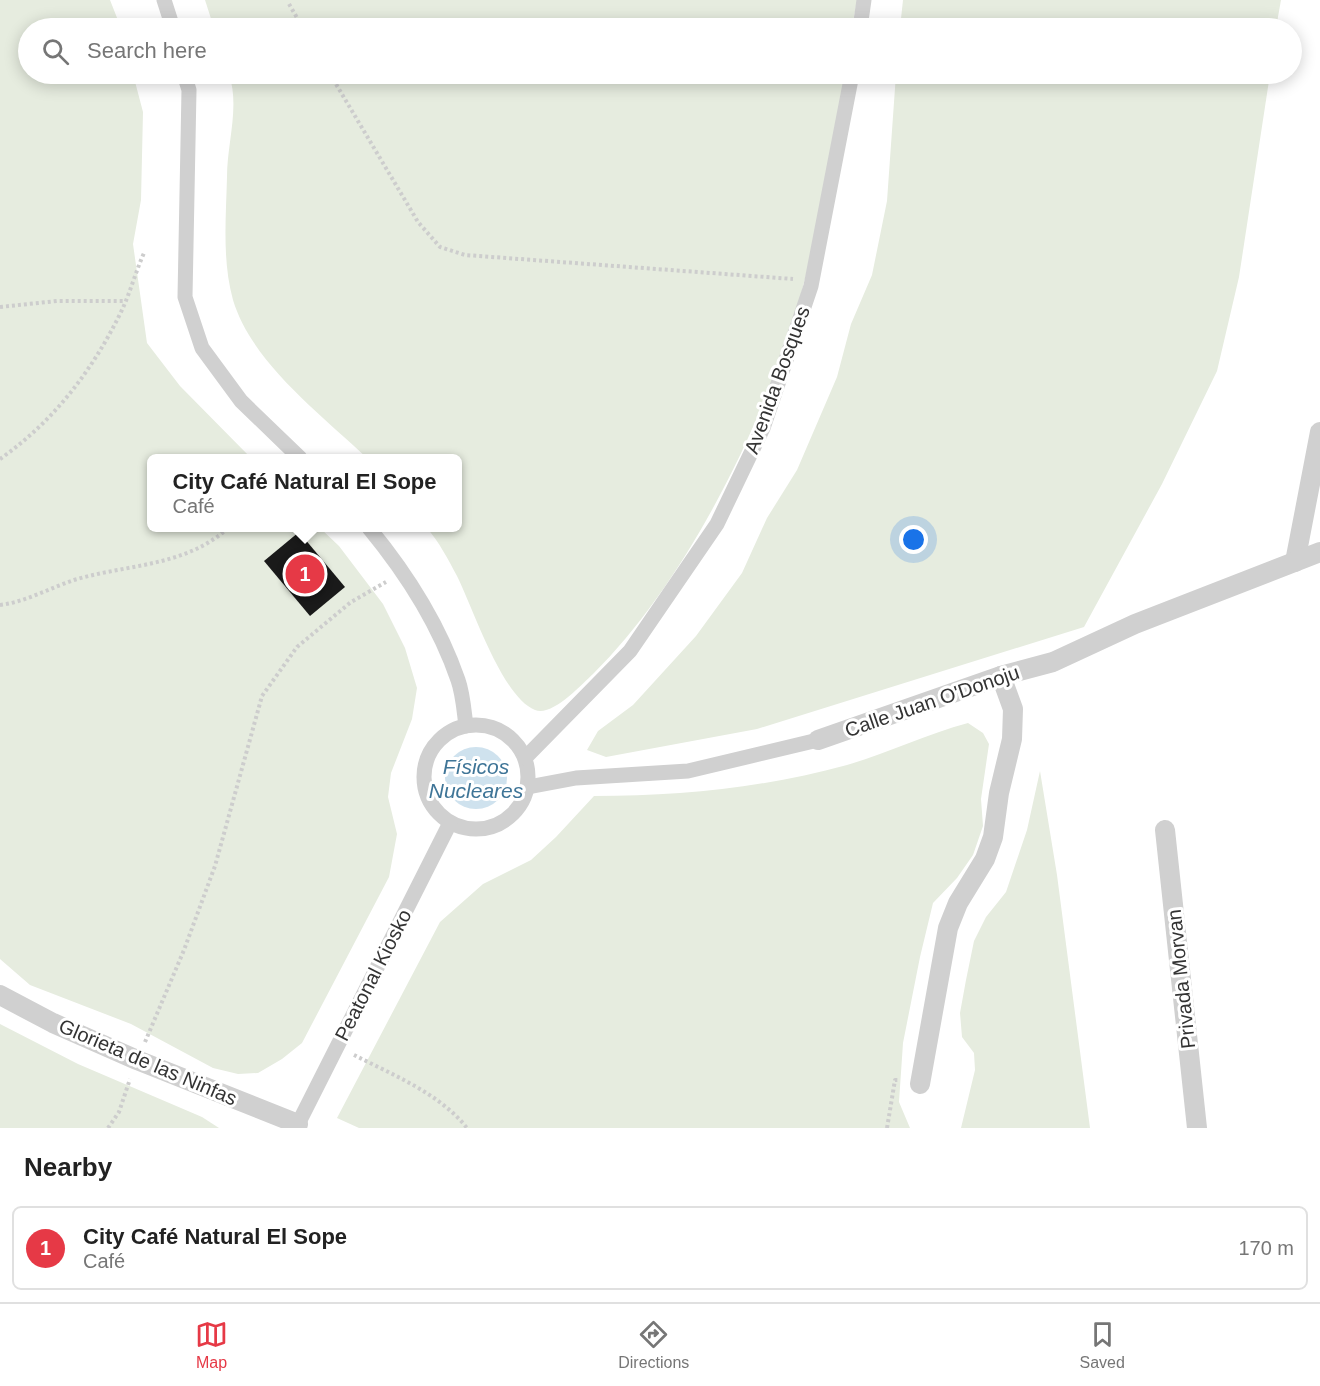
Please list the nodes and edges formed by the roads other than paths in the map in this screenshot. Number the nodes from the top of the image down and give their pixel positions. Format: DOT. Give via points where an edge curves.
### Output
graph roads {
  1 [pos="164,0"];
  2 [pos="864,0"];
  3 [pos="170,18"];
  4 [pos="861,18"];
  5 [pos="187,84"];
  6 [pos="850,84"];
  7 [pos="1320,432"];
  8 [pos="295,454"];
  9 [pos="372,532"];
  10 [pos="1320,552"];
  11 [pos="1295,562"];
  12 [pos="1001,676"];
  13 [pos="466,726"];
  14 [pos="818,740"];
  15 [pos="525,758"];
  16 [pos="528,787"];
  17 [pos="450,823"];
  18 [pos="1165,830"];
  19 [pos="0,995"];
  20 [pos="920,1084"];
  21 [pos="297,1126"];
  22 [pos="1197,1128"];
  1 -- 3 [label="street"];
  2 -- 4 [label="street"];
  5 -- 8 [label="street" via="185,297 202,348 241,401"];
  6 -- 15 [label="street, Avenida Bosques" via="811,286 763,428 717,524 630,651"];
  7 -- 11 [label="street"];
  9 -- 13 [label="street" via="405,571 435,626 458,681"];
  10 -- 11 [label="street, Calle Juan O'Donoju"];
  11 -- 12 [label="street, Calle Juan O'Donoju" via="1135,624 1053,662"];
  12 -- 14 [label="street, Calle Juan O'Donoju"];
  12 -- 20 [label="street" via="1013,709 1012,739 993,837 948,928"];
  13 -- 15 [label="street" via="489,727 504,733"];
  13 -- 17 [label="street" via="449,733 436,745 427,760 424,778 436,811"];
  14 -- 16 [label="street, Calle Juan O'Donoju" via="688,771 576,778"];
  15 -- 16 [label="street"];
  16 -- 17 [label="street" via="512,815 498,825 482,829"];
  17 -- 21 [label="street, Peatonal Kiosko"];
  18 -- 22 [label="street, Privada Morvan"];
  19 -- 21 [label="street, Glorieta de las Ninfas" via="137,1060"];
}
